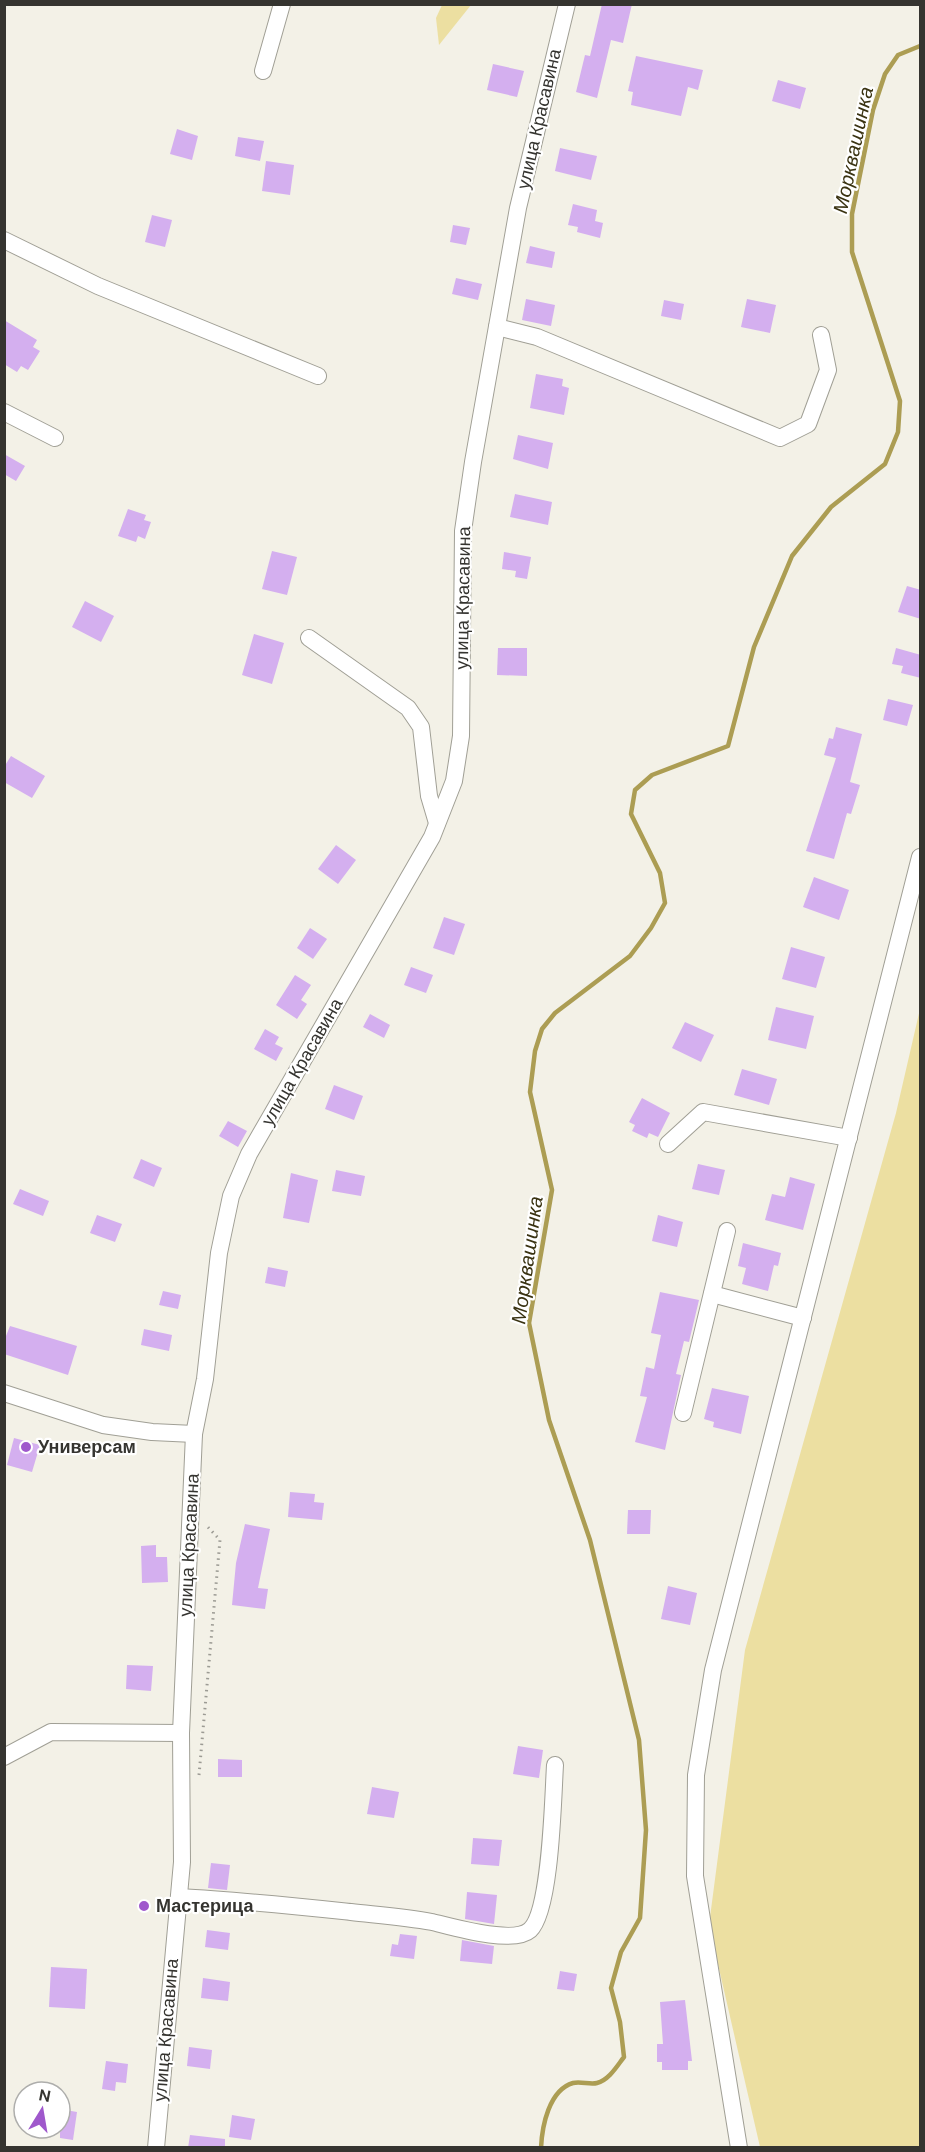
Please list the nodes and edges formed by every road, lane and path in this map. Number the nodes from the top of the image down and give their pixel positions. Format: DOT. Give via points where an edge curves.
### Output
graph roads {
  1 [pos="282,4"];
  2 [pos="567,4"];
  3 [pos="263,71"];
  4 [pos="4,240"];
  5 [pos="497,327"];
  6 [pos="820,335"];
  7 [pos="318,376"];
  8 [pos="4,412"];
  9 [pos="55,438"];
  10 [pos="309,638"];
  11 [pos="437,823"];
  12 [pos="921,857"];
  13 [pos="849,1138"];
  14 [pos="668,1144"];
  15 [pos="727,1231"];
  16 [pos="712,1294"];
  17 [pos="803,1318"];
  18 [pos="4,1393"];
  19 [pos="683,1413"];
  20 [pos="194,1434"];
  21 [pos="191,1509"];
  22 [pos="181,1733"];
  23 [pos="4,1757"];
  24 [pos="555,1765"];
  25 [pos="198,1785"];
  26 [pos="179,1897"];
  27 [pos="156,2148"];
  28 [pos="739,2148"];
  1 -- 3 [label="street"];
  2 -- 5 [label="street, улица Красавина" via="518,208"];
  4 -- 7 [label="street" via="98,286"];
  5 -- 6 [label="street" via="537,337 780,438 808,424 828,370"];
  5 -- 11 [label="street, улица Красавина" via="463,531 461,736 454,781"];
  8 -- 9 [label="street"];
  10 -- 11 [label="street" via="408,708 421,728 429,796"];
  11 -- 20 [label="street, улица Красавина" via="249,1154 231,1196 219,1253 205,1379"];
  12 -- 13 [label="street"];
  13 -- 14 [label="street" via="703,1112"];
  13 -- 17 [label="street"];
  15 -- 16 [label="street"];
  16 -- 17 [label="street"];
  16 -- 19 [label="street"];
  17 -- 28 [label="street" via="713,1670 696,1774 695,1876"];
  18 -- 20 [label="street" via="103,1425"];
  20 -- 21 [label="street, улица Красавина"];
  21 -- 22 [label="street, улица Красавина"];
  21 -- 25 [label="path" via="220,1540"];
  22 -- 23 [label="street" via="51,1732"];
  22 -- 26 [label="street, улица Красавина"];
  24 -- 26 [label="street" via="540,1914 530,1930 516,1936 422,1920 265,1902"];
  26 -- 27 [label="street, улица Красавина"];
}
